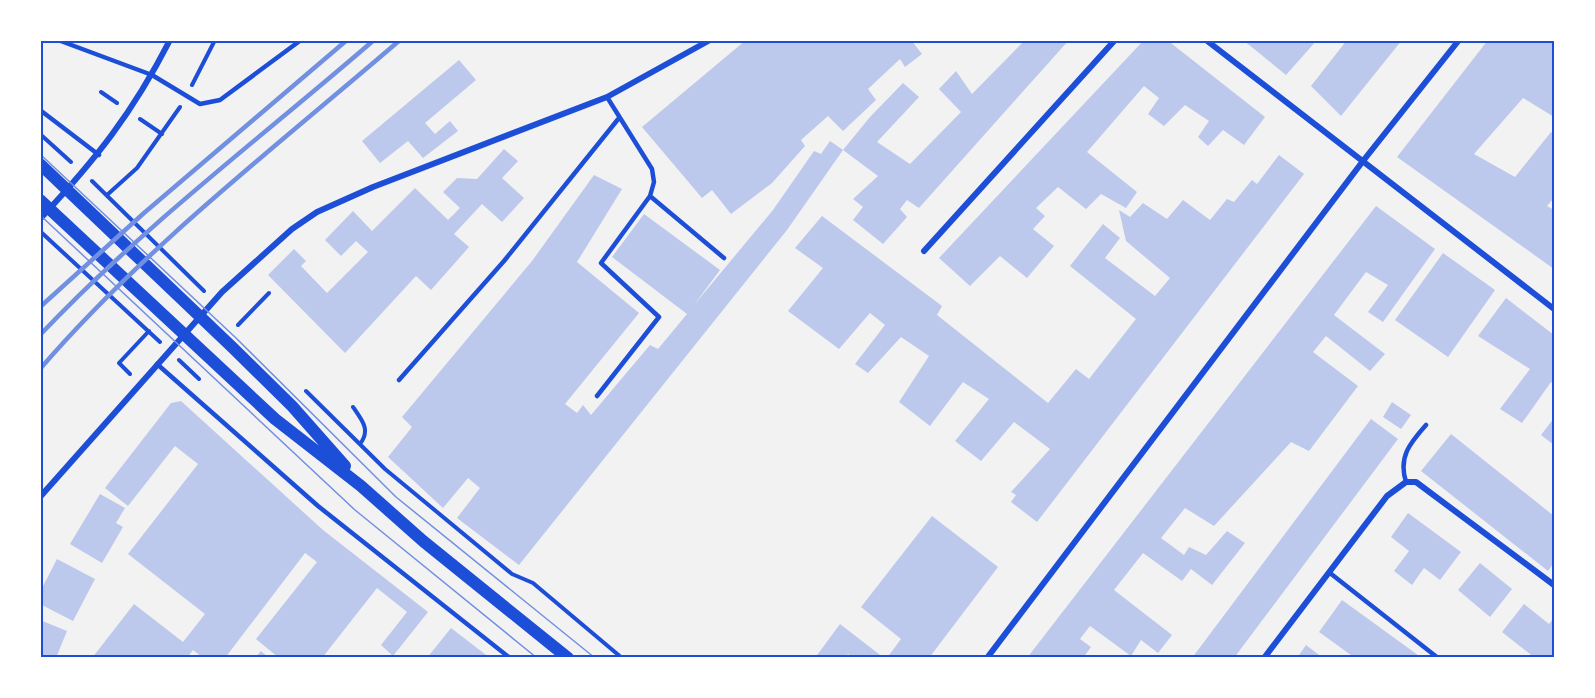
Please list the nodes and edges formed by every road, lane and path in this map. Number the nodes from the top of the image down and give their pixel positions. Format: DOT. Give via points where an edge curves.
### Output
graph roads {
  1 [pos="58,40"];
  2 [pos="170,40"];
  3 [pos="301,40"];
  4 [pos="710,40"];
  5 [pos="1115,40"];
  6 [pos="1206,40"];
  7 [pos="1460,40"];
  8 [pos="152,75"];
  9 [pos="607,97"];
  10 [pos="40,110"];
  11 [pos="619,118"];
  12 [pos="40,134"];
  13 [pos="99,154"];
  14 [pos="1363,161"];
  15 [pos="40,164"];
  16 [pos="74,164"];
  17 [pos="137,168"];
  18 [pos="90,180"];
  19 [pos="107,195"];
  20 [pos="650,196"];
  21 [pos="40,200"];
  22 [pos="40,219"];
  23 [pos="924,251"];
  24 [pos="724,258"];
  25 [pos="205,292"];
  26 [pos="269,293"];
  27 [pos="1554,309"];
  28 [pos="230,316"];
  29 [pos="238,325"];
  30 [pos="149,331"];
  31 [pos="246,333"];
  32 [pos="119,363"];
  33 [pos="157,364"];
  34 [pos="399,380"];
  35 [pos="303,388"];
  36 [pos="597,396"];
  37 [pos="353,407"];
  38 [pos="1426,425"];
  39 [pos="360,444"];
  40 [pos="1406,482"];
  41 [pos="361,486"];
  42 [pos="40,497"];
  43 [pos="1330,573"];
  44 [pos="1554,585"];
  45 [pos="510,657"];
  46 [pos="567,657"];
  47 [pos="622,657"];
  48 [pos="987,657"];
  49 [pos="1264,657"];
  50 [pos="1438,657"];
  1 -- 8 [label="lane"];
  2 -- 8 [label="street"];
  3 -- 8 [label="lane" via="220,100 208,104 186,98"];
  4 -- 9 [label="street"];
  5 -- 23 [label="street"];
  6 -- 14 [label="street"];
  7 -- 14 [label="street"];
  8 -- 13 [label="street"];
  9 -- 11 [label="lane"];
  9 -- 33 [label="street" via="317,212 269,247"];
  10 -- 13 [label="lane"];
  11 -- 20 [label="lane" via="652,169"];
  11 -- 34 [label="lane" via="504,261"];
  12 -- 16 [label="path"];
  13 -- 22 [label="street"];
  14 -- 27 [label="street"];
  14 -- 48 [label="street"];
  15 -- 41 [label="main road" via="292,406"];
  17 -- 19 [label="path"];
  18 -- 19 [label="path"];
  19 -- 25 [label="path"];
  20 -- 24 [label="lane"];
  20 -- 36 [label="lane" via="601,263 659,317"];
  21 -- 41 [label="main road" via="252,399"];
  26 -- 29 [label="path"];
  28 -- 29 [label="path"];
  29 -- 31 [label="path"];
  30 -- 32 [label="path"];
  33 -- 42 [label="street"];
  33 -- 45 [label="lane" via="318,506"];
  35 -- 39 [label="path"];
  37 -- 39 [label="path" via="366,430"];
  38 -- 40 [label="lane" via="1407,448 1403,461"];
  39 -- 47 [label="path" via="512,574 533,583"];
  40 -- 43 [label="street" via="1387,496"];
  40 -- 44 [label="street" via="1416,482"];
  41 -- 46 [label="main road"];
  43 -- 49 [label="street"];
  43 -- 50 [label="lane"];
}
